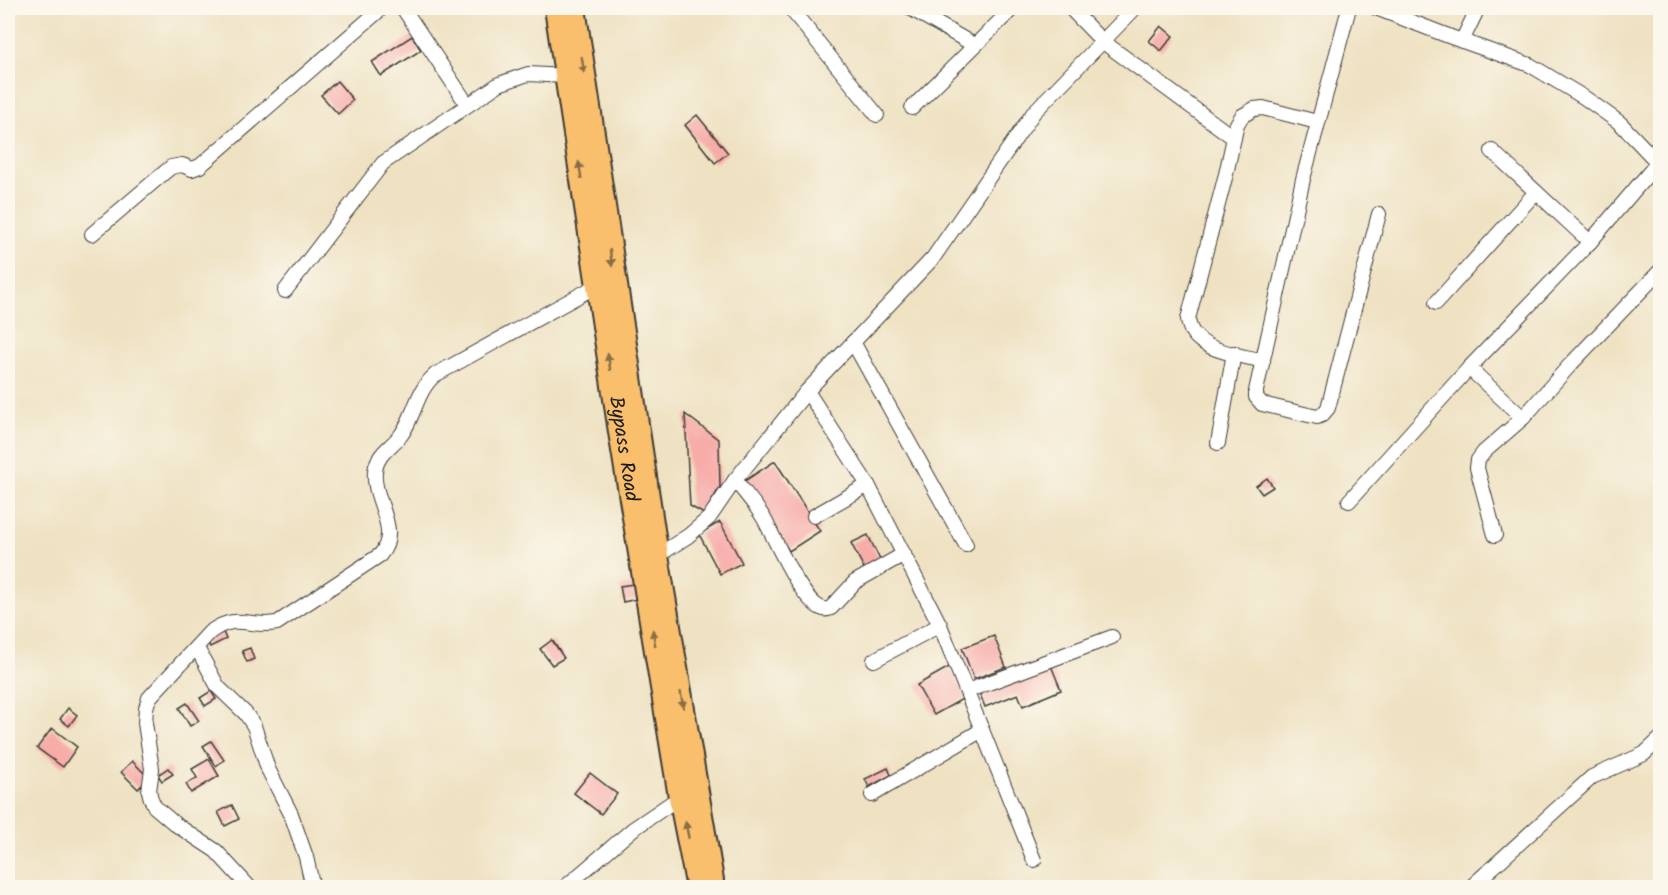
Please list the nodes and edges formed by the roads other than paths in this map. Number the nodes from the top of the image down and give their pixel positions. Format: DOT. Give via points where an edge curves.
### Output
graph roads {
  1 [pos="382,8"];
  2 [pos="403,8"];
  3 [pos="556,8"];
  4 [pos="574,8"];
  5 [pos="790,8"];
  6 [pos="910,8"];
  7 [pos="1013,8"];
  8 [pos="1070,8"];
  9 [pos="1135,8"];
  10 [pos="1350,8"];
  11 [pos="1376,8"];
  12 [pos="1478,8"];
  13 [pos="1396,11"];
  14 [pos="1102,41"];
  15 [pos="1462,41"];
  16 [pos="974,45"];
  17 [pos="566,76"];
  18 [pos="467,104"];
  19 [pos="912,108"];
  20 [pos="877,115"];
  21 [pos="1317,122"];
  22 [pos="1234,138"];
  23 [pos="1492,151"];
  24 [pos="1660,163"];
  25 [pos="1536,192"];
  26 [pos="1379,214"];
  27 [pos="92,234"];
  28 [pos="1590,242"];
  29 [pos="1660,271"];
  30 [pos="598,285"];
  31 [pos="285,291"];
  32 [pos="1436,303"];
  33 [pos="853,342"];
  34 [pos="1234,353"];
  35 [pos="1263,361"];
  36 [pos="1469,368"];
  37 [pos="807,391"];
  38 [pos="1523,418"];
  39 [pos="1218,443"];
  40 [pos="735,480"];
  41 [pos="868,486"];
  42 [pos="1349,501"];
  43 [pos="814,516"];
  44 [pos="1495,535"];
  45 [pos="966,545"];
  46 [pos="904,554"];
  47 [pos="657,556"];
  48 [pos="940,625"];
  49 [pos="1112,637"];
  50 [pos="197,648"];
  51 [pos="874,660"];
  52 [pos="967,691"];
  53 [pos="982,730"];
  54 [pos="1660,739"];
  55 [pos="872,795"];
  56 [pos="680,797"];
  57 [pos="1034,860"];
  58 [pos="250,888"];
  59 [pos="313,888"];
  60 [pos="564,888"];
  61 [pos="698,888"];
  62 [pos="713,888"];
  63 [pos="1470,888"];
  1 -- 27 [label="street" via="200,166 171,167"];
  2 -- 18 [label="street"];
  3 -- 17 [label="main road, Bypass Road"];
  4 -- 47 [label="main road, Bypass Road, one-way"];
  5 -- 20 [label="street"];
  6 -- 16 [label="street"];
  7 -- 16 [label="street"];
  8 -- 14 [label="street"];
  9 -- 14 [label="street"];
  10 -- 21 [label="street"];
  11 -- 13 [label="street"];
  12 -- 15 [label="street"];
  13 -- 15 [label="street"];
  14 -- 22 [label="street"];
  14 -- 33 [label="street" via="1034,112 933,258"];
  15 -- 24 [label="street" via="1530,65 1585,98 1620,123"];
  16 -- 19 [label="street"];
  17 -- 18 [label="street" via="516,77"];
  30 -- 17 [label="main road, Bypass Road, one-way"];
  18 -- 31 [label="street" via="375,171"];
  21 -- 22 [label="street" via="1254,109 1242,116"];
  21 -- 35 [label="street"];
  22 -- 34 [label="street" via="1188,319 1196,339"];
  23 -- 25 [label="street"];
  24 -- 28 [label="street"];
  25 -- 28 [label="street"];
  25 -- 32 [label="street"];
  26 -- 35 [label="street" via="1326,412 1317,417 1258,401 1256,391"];
  28 -- 36 [label="street"];
  29 -- 38 [label="street"];
  30 -- 50 [label="street" via="426,383 405,429 379,458 375,472 377,493 389,529 387,547 381,555 286,619 267,625 244,621 221,624"];
  56 -- 30 [label="main road, Bypass Road, one-way"];
  33 -- 37 [label="street"];
  33 -- 45 [label="street"];
  34 -- 35 [label="street"];
  34 -- 39 [label="street"];
  36 -- 38 [label="street"];
  36 -- 42 [label="street"];
  37 -- 40 [label="street"];
  37 -- 41 [label="street"];
  38 -- 44 [label="street" via="1478,460"];
  40 -- 46 [label="street" via="762,516 802,590 821,610 831,608 855,582"];
  40 -- 47 [label="street" via="708,518"];
  41 -- 43 [label="street"];
  41 -- 46 [label="street"];
  46 -- 48 [label="street"];
  47 -- 62 [label="main road, Bypass Road, one-way"];
  48 -- 51 [label="street"];
  48 -- 52 [label="street"];
  49 -- 52 [label="street"];
  50 -- 58 [label="street" via="149,698 145,723 152,769 149,791 155,807 216,851"];
  50 -- 59 [label="street" via="218,687 254,726 268,769 291,814"];
  52 -- 53 [label="street"];
  53 -- 55 [label="street"];
  53 -- 57 [label="street"];
  54 -- 63 [label="street" via="1644,753 1592,777"];
  56 -- 60 [label="street" via="633,829"];
  61 -- 56 [label="main road, Bypass Road, one-way"];
}
